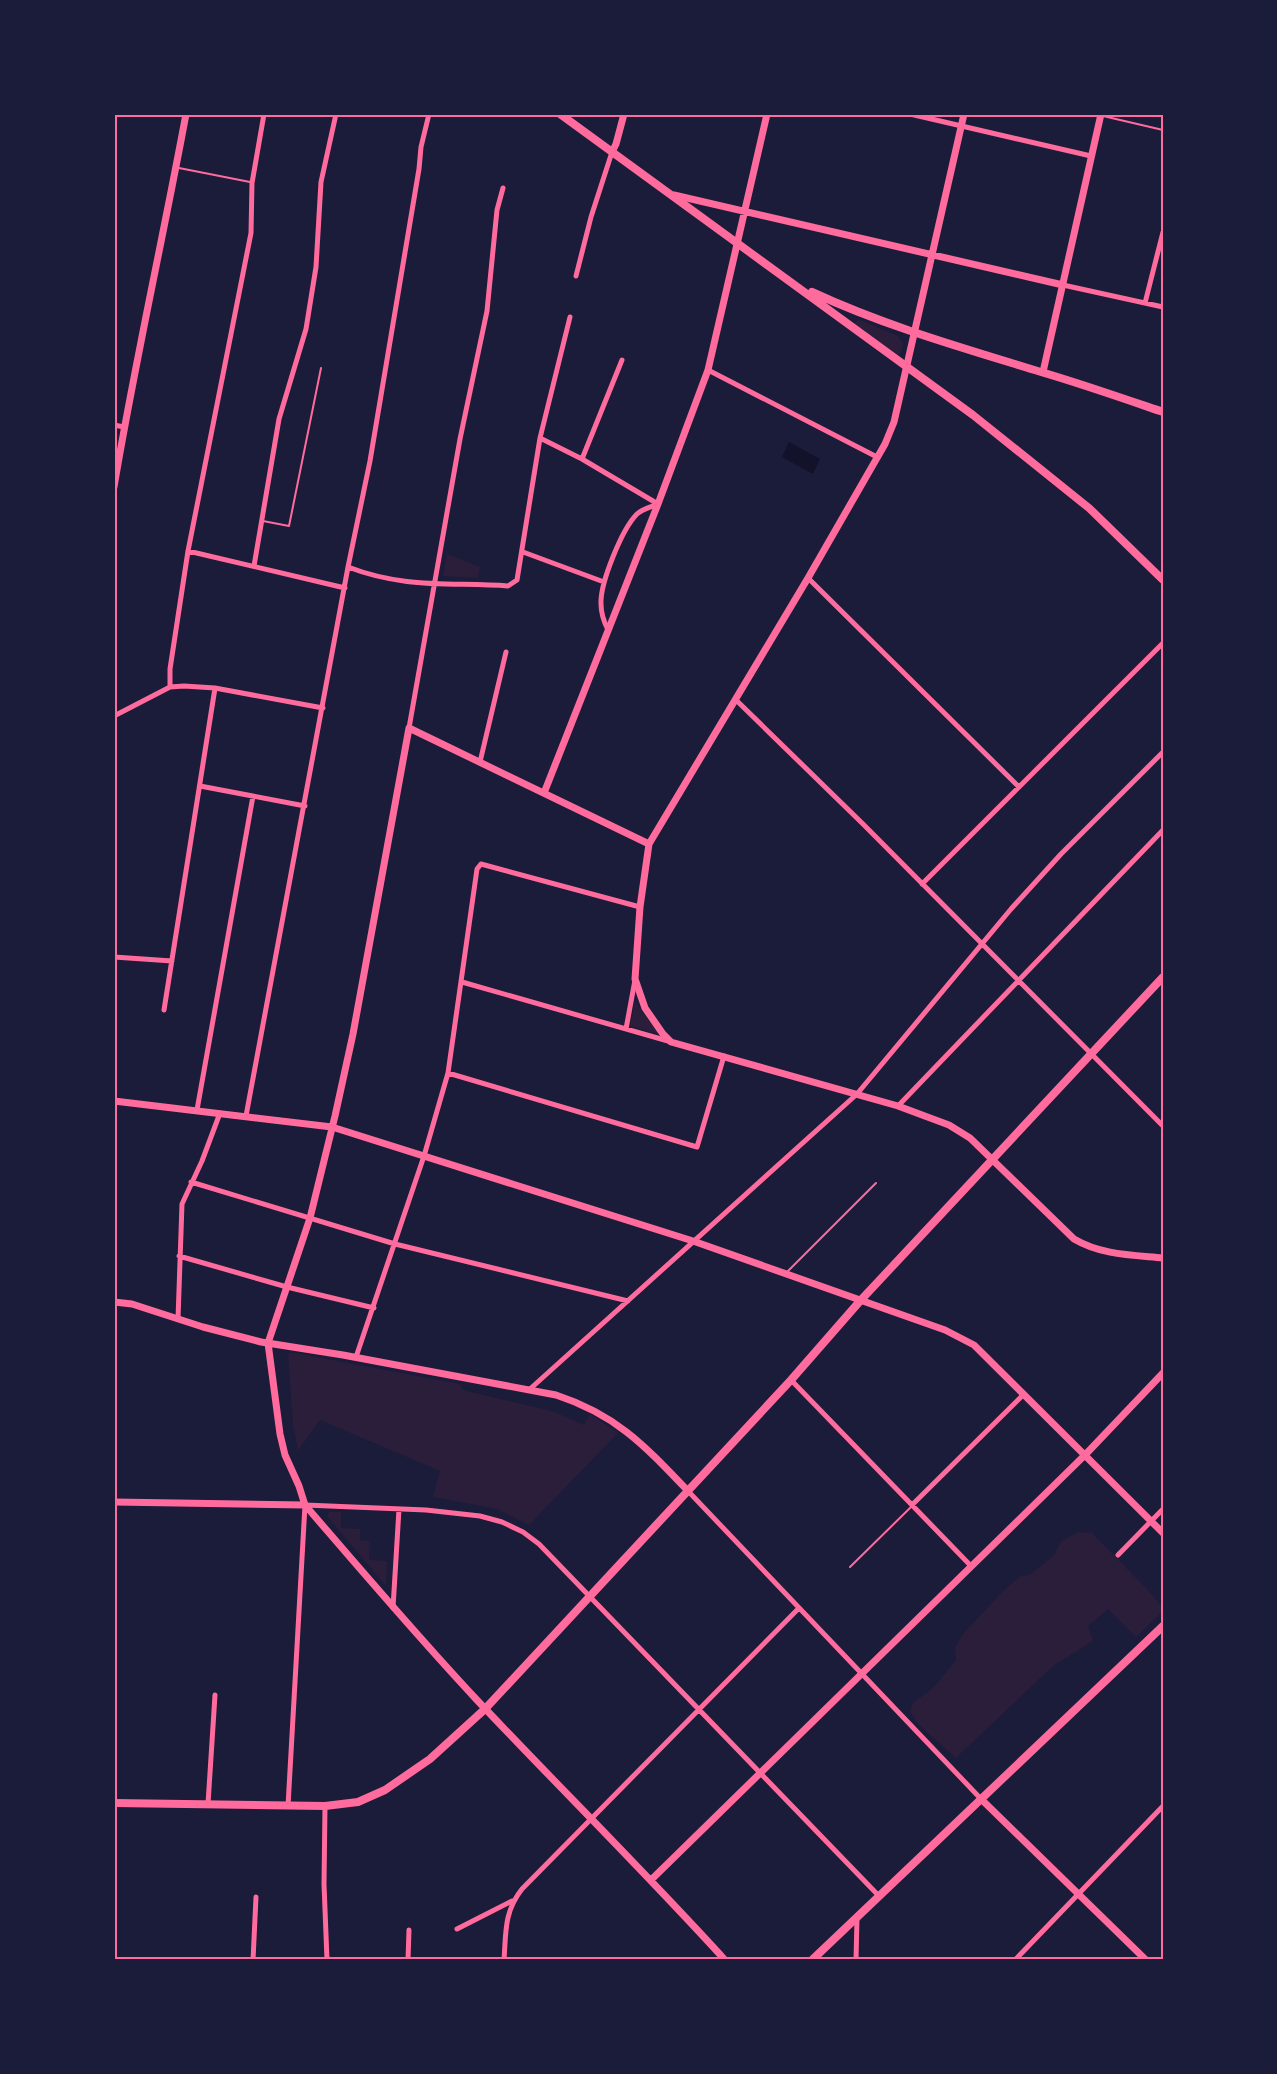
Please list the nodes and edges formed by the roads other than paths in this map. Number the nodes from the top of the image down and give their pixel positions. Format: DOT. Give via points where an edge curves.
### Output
graph roads {
  1 [pos="186,114"];
  2 [pos="264,114"];
  3 [pos="336,114"];
  4 [pos="429,114"];
  5 [pos="560,114"];
  6 [pos="624,114"];
  7 [pos="767,114"];
  8 [pos="910,114"];
  9 [pos="964,114"];
  10 [pos="1101,115"];
  11 [pos="962,126"];
  12 [pos="1163,130"];
  13 [pos="612,152"];
  14 [pos="1092,156"];
  15 [pos="176,167"];
  16 [pos="252,183"];
  17 [pos="503,188"];
  18 [pos="674,195"];
  19 [pos="745,212"];
  20 [pos="1163,232"];
  21 [pos="738,243"];
  22 [pos="933,255"];
  23 [pos="576,276"];
  24 [pos="794,284"];
  25 [pos="1063,285"];
  26 [pos="1145,303"];
  27 [pos="1163,308"];
  28 [pos="570,317"];
  29 [pos="915,333"];
  30 [pos="622,360"];
  31 [pos="321,368"];
  32 [pos="906,368"];
  33 [pos="708,370"];
  34 [pos="1043,372"];
  35 [pos="1163,412"];
  36 [pos="114,425"];
  37 [pos="124,427"];
  38 [pos="540,438"];
  39 [pos="877,457"];
  40 [pos="582,459"];
  41 [pos="114,487"];
  42 [pos="658,504"];
  43 [pos="263,521"];
  44 [pos="188,551"];
  45 [pos="523,552"];
  46 [pos="254,566"];
  47 [pos="348,567"];
  48 [pos="808,578"];
  49 [pos="1163,580"];
  50 [pos="604,582"];
  51 [pos="435,585"];
  52 [pos="345,588"];
  53 [pos="608,630"];
  54 [pos="1163,643"];
  55 [pos="506,652"];
  56 [pos="170,687"];
  57 [pos="215,688"];
  58 [pos="736,700"];
  59 [pos="323,708"];
  60 [pos="114,716"];
  61 [pos="409,728"];
  62 [pos="1163,752"];
  63 [pos="480,762"];
  64 [pos="200,786"];
  65 [pos="1019,788"];
  66 [pos="544,793"];
  67 [pos="253,796"];
  68 [pos="305,806"];
  69 [pos="1163,830"];
  70 [pos="649,844"];
  71 [pos="922,884"];
  72 [pos="640,907"];
  73 [pos="981,943"];
  74 [pos="114,957"];
  75 [pos="172,960"];
  76 [pos="1163,977"];
  77 [pos="635,979"];
  78 [pos="1019,981"];
  79 [pos="462,982"];
  80 [pos="164,1011"];
  81 [pos="626,1029"];
  82 [pos="671,1041"];
  83 [pos="1091,1053"];
  84 [pos="724,1056"];
  85 [pos="448,1073"];
  86 [pos="857,1094"];
  87 [pos="114,1101"];
  88 [pos="898,1106"];
  89 [pos="197,1110"];
  90 [pos="220,1113"];
  91 [pos="246,1116"];
  92 [pos="1163,1126"];
  93 [pos="332,1127"];
  94 [pos="424,1156"];
  95 [pos="993,1160"];
  96 [pos="190,1182"];
  97 [pos="876,1184"];
  98 [pos="310,1218"];
  99 [pos="693,1241"];
  100 [pos="394,1244"];
  101 [pos="179,1256"];
  102 [pos="1163,1258"];
  103 [pos="786,1273"];
  104 [pos="287,1287"];
  105 [pos="628,1300"];
  106 [pos="860,1301"];
  107 [pos="114,1302"];
  108 [pos="374,1308"];
  109 [pos="178,1319"];
  110 [pos="268,1343"];
  111 [pos="356,1357"];
  112 [pos="1163,1373"];
  113 [pos="791,1380"];
  114 [pos="530,1389"];
  115 [pos="1024,1394"];
  116 [pos="1085,1455"];
  117 [pos="688,1491"];
  118 [pos="114,1502"];
  119 [pos="305,1505"];
  120 [pos="912,1505"];
  121 [pos="399,1509"];
  122 [pos="1163,1509"];
  123 [pos="1151,1521"];
  124 [pos="1163,1533"];
  125 [pos="1118,1556"];
  126 [pos="971,1566"];
  127 [pos="850,1567"];
  128 [pos="591,1596"];
  129 [pos="393,1608"];
  130 [pos="799,1608"];
  131 [pos="1163,1626"];
  132 [pos="861,1674"];
  133 [pos="215,1695"];
  134 [pos="485,1708"];
  135 [pos="699,1710"];
  136 [pos="760,1773"];
  137 [pos="981,1799"];
  138 [pos="114,1803"];
  139 [pos="208,1804"];
  140 [pos="288,1806"];
  141 [pos="326,1806"];
  142 [pos="1163,1806"];
  143 [pos="592,1818"];
  144 [pos="651,1880"];
  145 [pos="1078,1894"];
  146 [pos="879,1896"];
  147 [pos="256,1897"];
  148 [pos="512,1901"];
  149 [pos="856,1918"];
  150 [pos="457,1929"];
  151 [pos="409,1930"];
  152 [pos="253,1960"];
  153 [pos="327,1960"];
  154 [pos="408,1960"];
  155 [pos="504,1960"];
  156 [pos="725,1960"];
  157 [pos="812,1960"];
  158 [pos="856,1960"];
  159 [pos="1015,1960"];
  160 [pos="1146,1960"];
  1 -- 15 [label="street"];
  2 -- 16 [label="street"];
  3 -- 43 [label="street" via="321,182 316,267 306,329 279,419"];
  4 -- 47 [label="street"];
  5 -- 13 [label="main road"];
  6 -- 13 [label="street"];
  7 -- 19 [label="street"];
  8 -- 11 [label="street"];
  9 -- 11 [label="street"];
  10 -- 12 [label="lane"];
  10 -- 14 [label="street"];
  11 -- 14 [label="street"];
  11 -- 22 [label="street"];
  13 -- 18 [label="main road"];
  13 -- 23 [label="street"];
  14 -- 25 [label="street"];
  15 -- 16 [label="lane"];
  15 -- 37 [label="street"];
  16 -- 44 [label="street" via="251,233"];
  17 -- 51 [label="street" via="497,210 487,311"];
  18 -- 19 [label="street"];
  18 -- 21 [label="main road"];
  19 -- 21 [label="street"];
  19 -- 22 [label="street"];
  20 -- 26 [label="street"];
  21 -- 24 [label="main road"];
  21 -- 33 [label="street"];
  22 -- 25 [label="street"];
  22 -- 29 [label="street"];
  24 -- 29 [label="main road"];
  24 -- 32 [label="main road"];
  25 -- 26 [label="street"];
  25 -- 34 [label="street"];
  26 -- 27 [label="street"];
  28 -- 38 [label="street"];
  29 -- 32 [label="street"];
  29 -- 34 [label="main road"];
  30 -- 40 [label="street"];
  31 -- 43 [label="lane" via="289,526"];
  32 -- 39 [label="street" via="894,422"];
  32 -- 49 [label="main road" via="1089,508"];
  33 -- 39 [label="street"];
  33 -- 42 [label="street"];
  34 -- 35 [label="main road"];
  36 -- 37 [label="street"];
  37 -- 41 [label="street"];
  38 -- 40 [label="street"];
  38 -- 45 [label="street"];
  39 -- 48 [label="street"];
  40 -- 42 [label="street"];
  42 -- 50 [label="street" via="639,512 627,525"];
  42 -- 53 [label="street"];
  43 -- 46 [label="street"];
  44 -- 46 [label="street"];
  44 -- 56 [label="street"];
  45 -- 50 [label="street"];
  45 -- 51 [label="street" via="518,580 508,586"];
  46 -- 52 [label="street"];
  47 -- 51 [label="street" via="398,581"];
  47 -- 52 [label="street"];
  48 -- 58 [label="street"];
  48 -- 65 [label="street"];
  50 -- 53 [label="street" via="600,601"];
  51 -- 61 [label="street"];
  52 -- 59 [label="street"];
  53 -- 66 [label="street"];
  54 -- 65 [label="street"];
  55 -- 63 [label="street"];
  56 -- 57 [label="street"];
  56 -- 60 [label="street"];
  57 -- 59 [label="street"];
  57 -- 64 [label="street"];
  58 -- 70 [label="street"];
  58 -- 71 [label="street"];
  59 -- 68 [label="street"];
  61 -- 63 [label="street"];
  61 -- 93 [label="street"];
  62 -- 73 [label="street"];
  63 -- 66 [label="street"];
  64 -- 67 [label="street"];
  64 -- 75 [label="street"];
  65 -- 71 [label="street"];
  66 -- 70 [label="street"];
  67 -- 68 [label="street"];
  67 -- 89 [label="street"];
  68 -- 91 [label="street"];
  69 -- 78 [label="street"];
  70 -- 72 [label="street"];
  71 -- 73 [label="street"];
  72 -- 77 [label="street"];
  72 -- 79 [label="street" via="481,864 477,869"];
  73 -- 78 [label="street"];
  73 -- 86 [label="street"];
  74 -- 75 [label="street"];
  75 -- 80 [label="street"];
  76 -- 83 [label="main road"];
  77 -- 81 [label="street"];
  77 -- 82 [label="street" via="645,1008"];
  78 -- 83 [label="street"];
  78 -- 88 [label="street"];
  79 -- 81 [label="street"];
  79 -- 85 [label="street"];
  81 -- 82 [label="street"];
  82 -- 84 [label="street"];
  83 -- 92 [label="street"];
  83 -- 95 [label="main road"];
  84 -- 85 [label="street" via="697,1147"];
  84 -- 86 [label="street"];
  85 -- 94 [label="street"];
  86 -- 88 [label="street"];
  86 -- 99 [label="street"];
  87 -- 89 [label="street"];
  88 -- 95 [label="street" via="959,1131"];
  89 -- 90 [label="street"];
  90 -- 91 [label="street"];
  90 -- 96 [label="street"];
  91 -- 93 [label="street"];
  93 -- 94 [label="street"];
  93 -- 98 [label="street"];
  94 -- 99 [label="street"];
  94 -- 100 [label="street"];
  95 -- 102 [label="street" via="1074,1239 1104,1252"];
  95 -- 106 [label="main road"];
  96 -- 98 [label="street"];
  96 -- 101 [label="street" via="182,1204"];
  97 -- 103 [label="lane"];
  98 -- 100 [label="street"];
  98 -- 104 [label="street"];
  99 -- 103 [label="street"];
  99 -- 105 [label="street"];
  100 -- 105 [label="street"];
  100 -- 108 [label="street"];
  101 -- 104 [label="street"];
  101 -- 109 [label="street"];
  103 -- 106 [label="street"];
  104 -- 108 [label="street"];
  104 -- 110 [label="street"];
  105 -- 114 [label="street"];
  106 -- 113 [label="main road"];
  106 -- 115 [label="street" via="961,1337"];
  107 -- 109 [label="street"];
  108 -- 111 [label="street"];
  109 -- 110 [label="street"];
  110 -- 111 [label="street"];
  110 -- 119 [label="street" via="280,1434"];
  111 -- 114 [label="street"];
  112 -- 116 [label="street"];
  113 -- 117 [label="main road"];
  113 -- 120 [label="street"];
  114 -- 117 [label="street" via="572,1400 609,1418"];
  115 -- 116 [label="street"];
  115 -- 120 [label="street"];
  116 -- 123 [label="street"];
  116 -- 126 [label="street"];
  117 -- 128 [label="main road"];
  117 -- 130 [label="street"];
  118 -- 119 [label="street"];
  119 -- 121 [label="street"];
  119 -- 129 [label="street"];
  119 -- 140 [label="street"];
  120 -- 126 [label="street"];
  120 -- 127 [label="lane"];
  121 -- 128 [label="street" via="458,1512 502,1522 539,1544"];
  121 -- 129 [label="street"];
  122 -- 123 [label="street"];
  123 -- 124 [label="street"];
  123 -- 125 [label="street"];
  126 -- 132 [label="street"];
  128 -- 134 [label="main road"];
  128 -- 135 [label="street"];
  129 -- 134 [label="street"];
  130 -- 132 [label="street"];
  130 -- 135 [label="street"];
  131 -- 137 [label="main road"];
  132 -- 136 [label="street"];
  132 -- 137 [label="street"];
  133 -- 139 [label="street"];
  134 -- 141 [label="main road" via="430,1759 385,1790 358,1802"];
  134 -- 143 [label="street"];
  135 -- 136 [label="street"];
  135 -- 143 [label="street"];
  136 -- 144 [label="street"];
  136 -- 146 [label="street"];
  137 -- 145 [label="street"];
  137 -- 146 [label="main road"];
  138 -- 139 [label="main road"];
  139 -- 140 [label="main road"];
  140 -- 141 [label="main road"];
  141 -- 153 [label="street"];
  142 -- 145 [label="street"];
  143 -- 144 [label="street"];
  143 -- 148 [label="street"];
  144 -- 156 [label="street"];
  145 -- 159 [label="street"];
  145 -- 160 [label="street"];
  146 -- 149 [label="main road"];
  147 -- 152 [label="street"];
  148 -- 150 [label="street"];
  148 -- 155 [label="street"];
  149 -- 157 [label="main road"];
  149 -- 158 [label="street"];
  151 -- 154 [label="street"];
}
